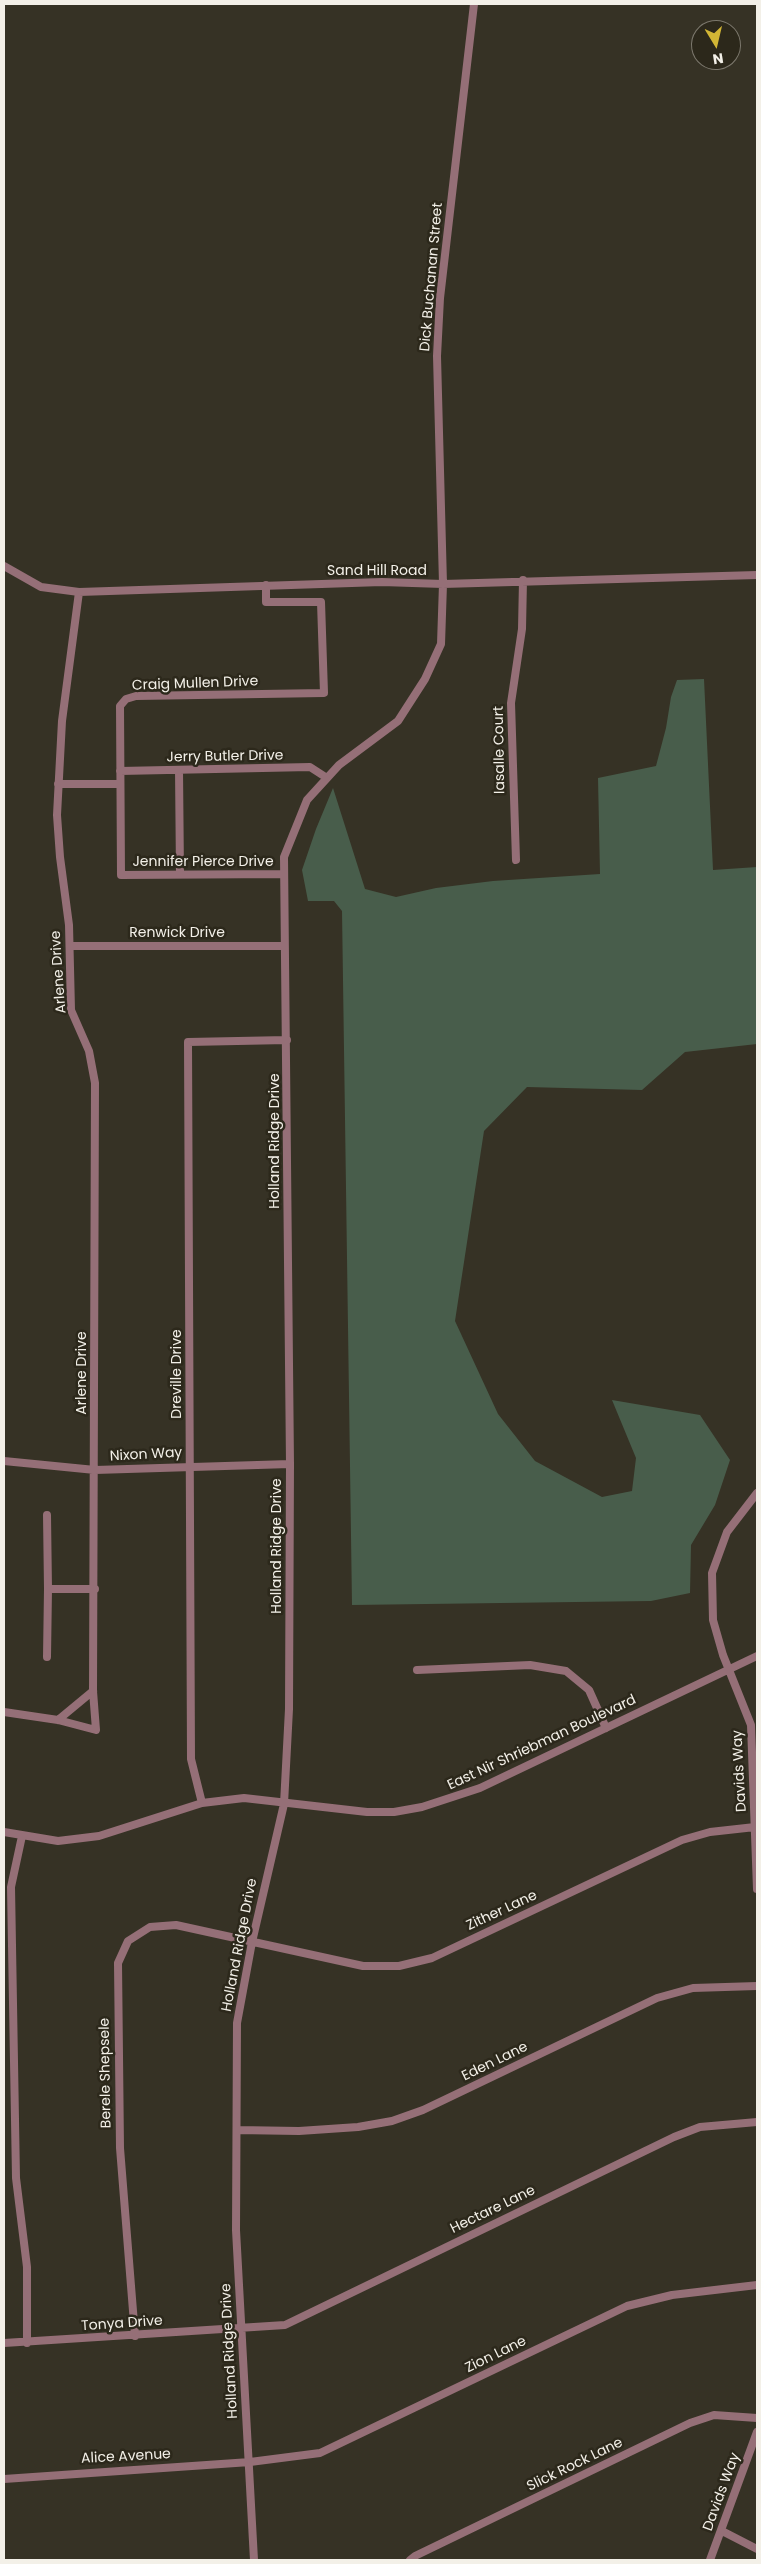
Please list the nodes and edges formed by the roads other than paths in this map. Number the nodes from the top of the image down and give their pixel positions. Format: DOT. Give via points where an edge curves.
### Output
graph roads {
  1 [pos="474,4"];
  2 [pos="4,566"];
  3 [pos="757,575"];
  4 [pos="523,580"];
  5 [pos="443,584"];
  6 [pos="266,585"];
  7 [pos="78,592"];
  8 [pos="179,770"];
  9 [pos="120,771"];
  10 [pos="327,778"];
  11 [pos="58,784"];
  12 [pos="120,784"];
  13 [pos="516,860"];
  14 [pos="180,874"];
  15 [pos="284,874"];
  16 [pos="121,875"];
  17 [pos="70,946"];
  18 [pos="284,946"];
  19 [pos="287,1040"];
  20 [pos="4,1461"];
  21 [pos="290,1464"];
  22 [pos="190,1465"];
  23 [pos="95,1470"];
  24 [pos="757,1493"];
  25 [pos="47,1515"];
  26 [pos="95,1588"];
  27 [pos="48,1589"];
  28 [pos="757,1656"];
  29 [pos="47,1657"];
  30 [pos="730,1669"];
  31 [pos="417,1670"];
  32 [pos="94,1691"];
  33 [pos="4,1712"];
  34 [pos="58,1720"];
  35 [pos="606,1728"];
  36 [pos="202,1803"];
  37 [pos="284,1804"];
  38 [pos="755,1827"];
  39 [pos="4,1832"];
  40 [pos="22,1836"];
  41 [pos="757,1889"];
  42 [pos="252,1942"];
  43 [pos="757,1986"];
  44 [pos="757,2122"];
  45 [pos="237,2130"];
  46 [pos="757,2285"];
  47 [pos="242,2328"];
  48 [pos="135,2336"];
  49 [pos="4,2343"];
  50 [pos="27,2343"];
  51 [pos="757,2418"];
  52 [pos="757,2432"];
  53 [pos="250,2462"];
  54 [pos="4,2479"];
  55 [pos="722,2531"];
  56 [pos="757,2549"];
  57 [pos="254,2560"];
  58 [pos="410,2560"];
  59 [pos="710,2560"];
  1 -- 5 [label="street, Dick Buchanan Street" via="436,356"];
  2 -- 7 [label="street, Sand Hill Road" via="41,587"];
  3 -- 4 [label="street, Sand Hill Road"];
  4 -- 5 [label="street, Sand Hill Road"];
  4 -- 13 [label="street, lasalle Court" via="522,629 511,703"];
  5 -- 6 [label="street, Sand Hill Road"];
  5 -- 10 [label="street, Holland Ridge Drive" via="441,644 425,679 398,721 339,765"];
  6 -- 7 [label="street, Sand Hill Road"];
  6 -- 9 [label="street, Craig Mullen Drive" via="266,602 321,602 324,693 126,698 120,706"];
  7 -- 11 [label="street, Arlene Drive" via="62,720"];
  8 -- 9 [label="street, Jerry Butler Drive"];
  8 -- 10 [label="street, Jerry Butler Drive" via="310,767"];
  8 -- 14 [label="street"];
  9 -- 12 [label="street, Craig Mullen Drive"];
  10 -- 15 [label="street, Holland Ridge Drive" via="307,800 284,857"];
  11 -- 12 [label="street"];
  11 -- 17 [label="street, Arlene Drive" via="60,857"];
  12 -- 16 [label="street, Craig Mullen Drive"];
  14 -- 15 [label="street, Jennifer Pierce Drive"];
  14 -- 16 [label="street, Jennifer Pierce Drive"];
  15 -- 18 [label="street, Holland Ridge Drive"];
  17 -- 18 [label="street, Renwick Drive"];
  17 -- 23 [label="street, Arlene Drive" via="71,1010 89,1051 95,1083"];
  18 -- 19 [label="street, Holland Ridge Drive"];
  19 -- 21 [label="street, Holland Ridge Drive"];
  19 -- 22 [label="street, Dreville Drive" via="188,1042"];
  20 -- 23 [label="street, Nixon Way"];
  21 -- 22 [label="street, Nixon Way"];
  21 -- 37 [label="street, Holland Ridge Drive" via="289,1709"];
  22 -- 23 [label="street, Nixon Way"];
  22 -- 36 [label="street, Dreville Drive" via="191,1759"];
  23 -- 26 [label="street, Arlene Drive"];
  24 -- 30 [label="street, Davids Way" via="727,1532 712,1573 713,1620"];
  25 -- 27 [label="street"];
  26 -- 27 [label="street"];
  26 -- 32 [label="street, Arlene Drive"];
  27 -- 29 [label="street"];
  28 -- 30 [label="street, East Nir Shriebman Boulevard"];
  30 -- 35 [label="street, East Nir Shriebman Boulevard"];
  30 -- 38 [label="street, Davids Way" via="751,1725"];
  31 -- 35 [label="street" via="530,1665 566,1671 589,1690"];
  32 -- 34 [label="street"];
  32 -- 34 [label="street, Arlene Drive" via="96,1730"];
  33 -- 34 [label="street"];
  35 -- 37 [label="street, East Nir Shriebman Boulevard" via="480,1788 422,1807 367,1812"];
  36 -- 37 [label="street, East Nir Shriebman Boulevard" via="244,1798"];
  36 -- 40 [label="street, East Nir Shriebman Boulevard" via="99,1836 58,1841"];
  37 -- 42 [label="street, Holland Ridge Drive"];
  38 -- 41 [label="street, Davids Way"];
  38 -- 42 [label="street, Zither Lane" via="710,1832 682,1840 432,1958 407,1964 363,1966"];
  39 -- 40 [label="street, East Nir Shriebman Boulevard"];
  40 -- 50 [label="street" via="12,1887 16,2178 27,2267"];
  42 -- 45 [label="street, Holland Ridge Drive" via="237,2023"];
  42 -- 48 [label="street, Berele Shepsele" via="176,1925 150,1927 128,1941 118,1963 120,2148"];
  43 -- 45 [label="street, Eden Lane" via="693,1988 657,1998 423,2110 392,2120 358,2127 299,2131"];
  44 -- 47 [label="street, Hectare Lane" via="700,2127 674,2137 285,2325"];
  45 -- 47 [label="street, Holland Ridge Drive" via="236,2230"];
  46 -- 53 [label="street, Zion Lane" via="672,2295 627,2306 320,2453"];
  47 -- 48 [label="street, Tonya Drive"];
  47 -- 53 [label="street, Holland Ridge Drive"];
  48 -- 50 [label="street, Tonya Drive"];
  49 -- 50 [label="street, Tonya Drive"];
  51 -- 58 [label="street, Slick Rock Lane" via="714,2415 690,2423"];
  52 -- 55 [label="street, Davids Way"];
  53 -- 54 [label="street, Alice Avenue"];
  53 -- 57 [label="street, Holland Ridge Drive"];
  55 -- 56 [label="street"];
  55 -- 59 [label="street, Davids Way"];
}
